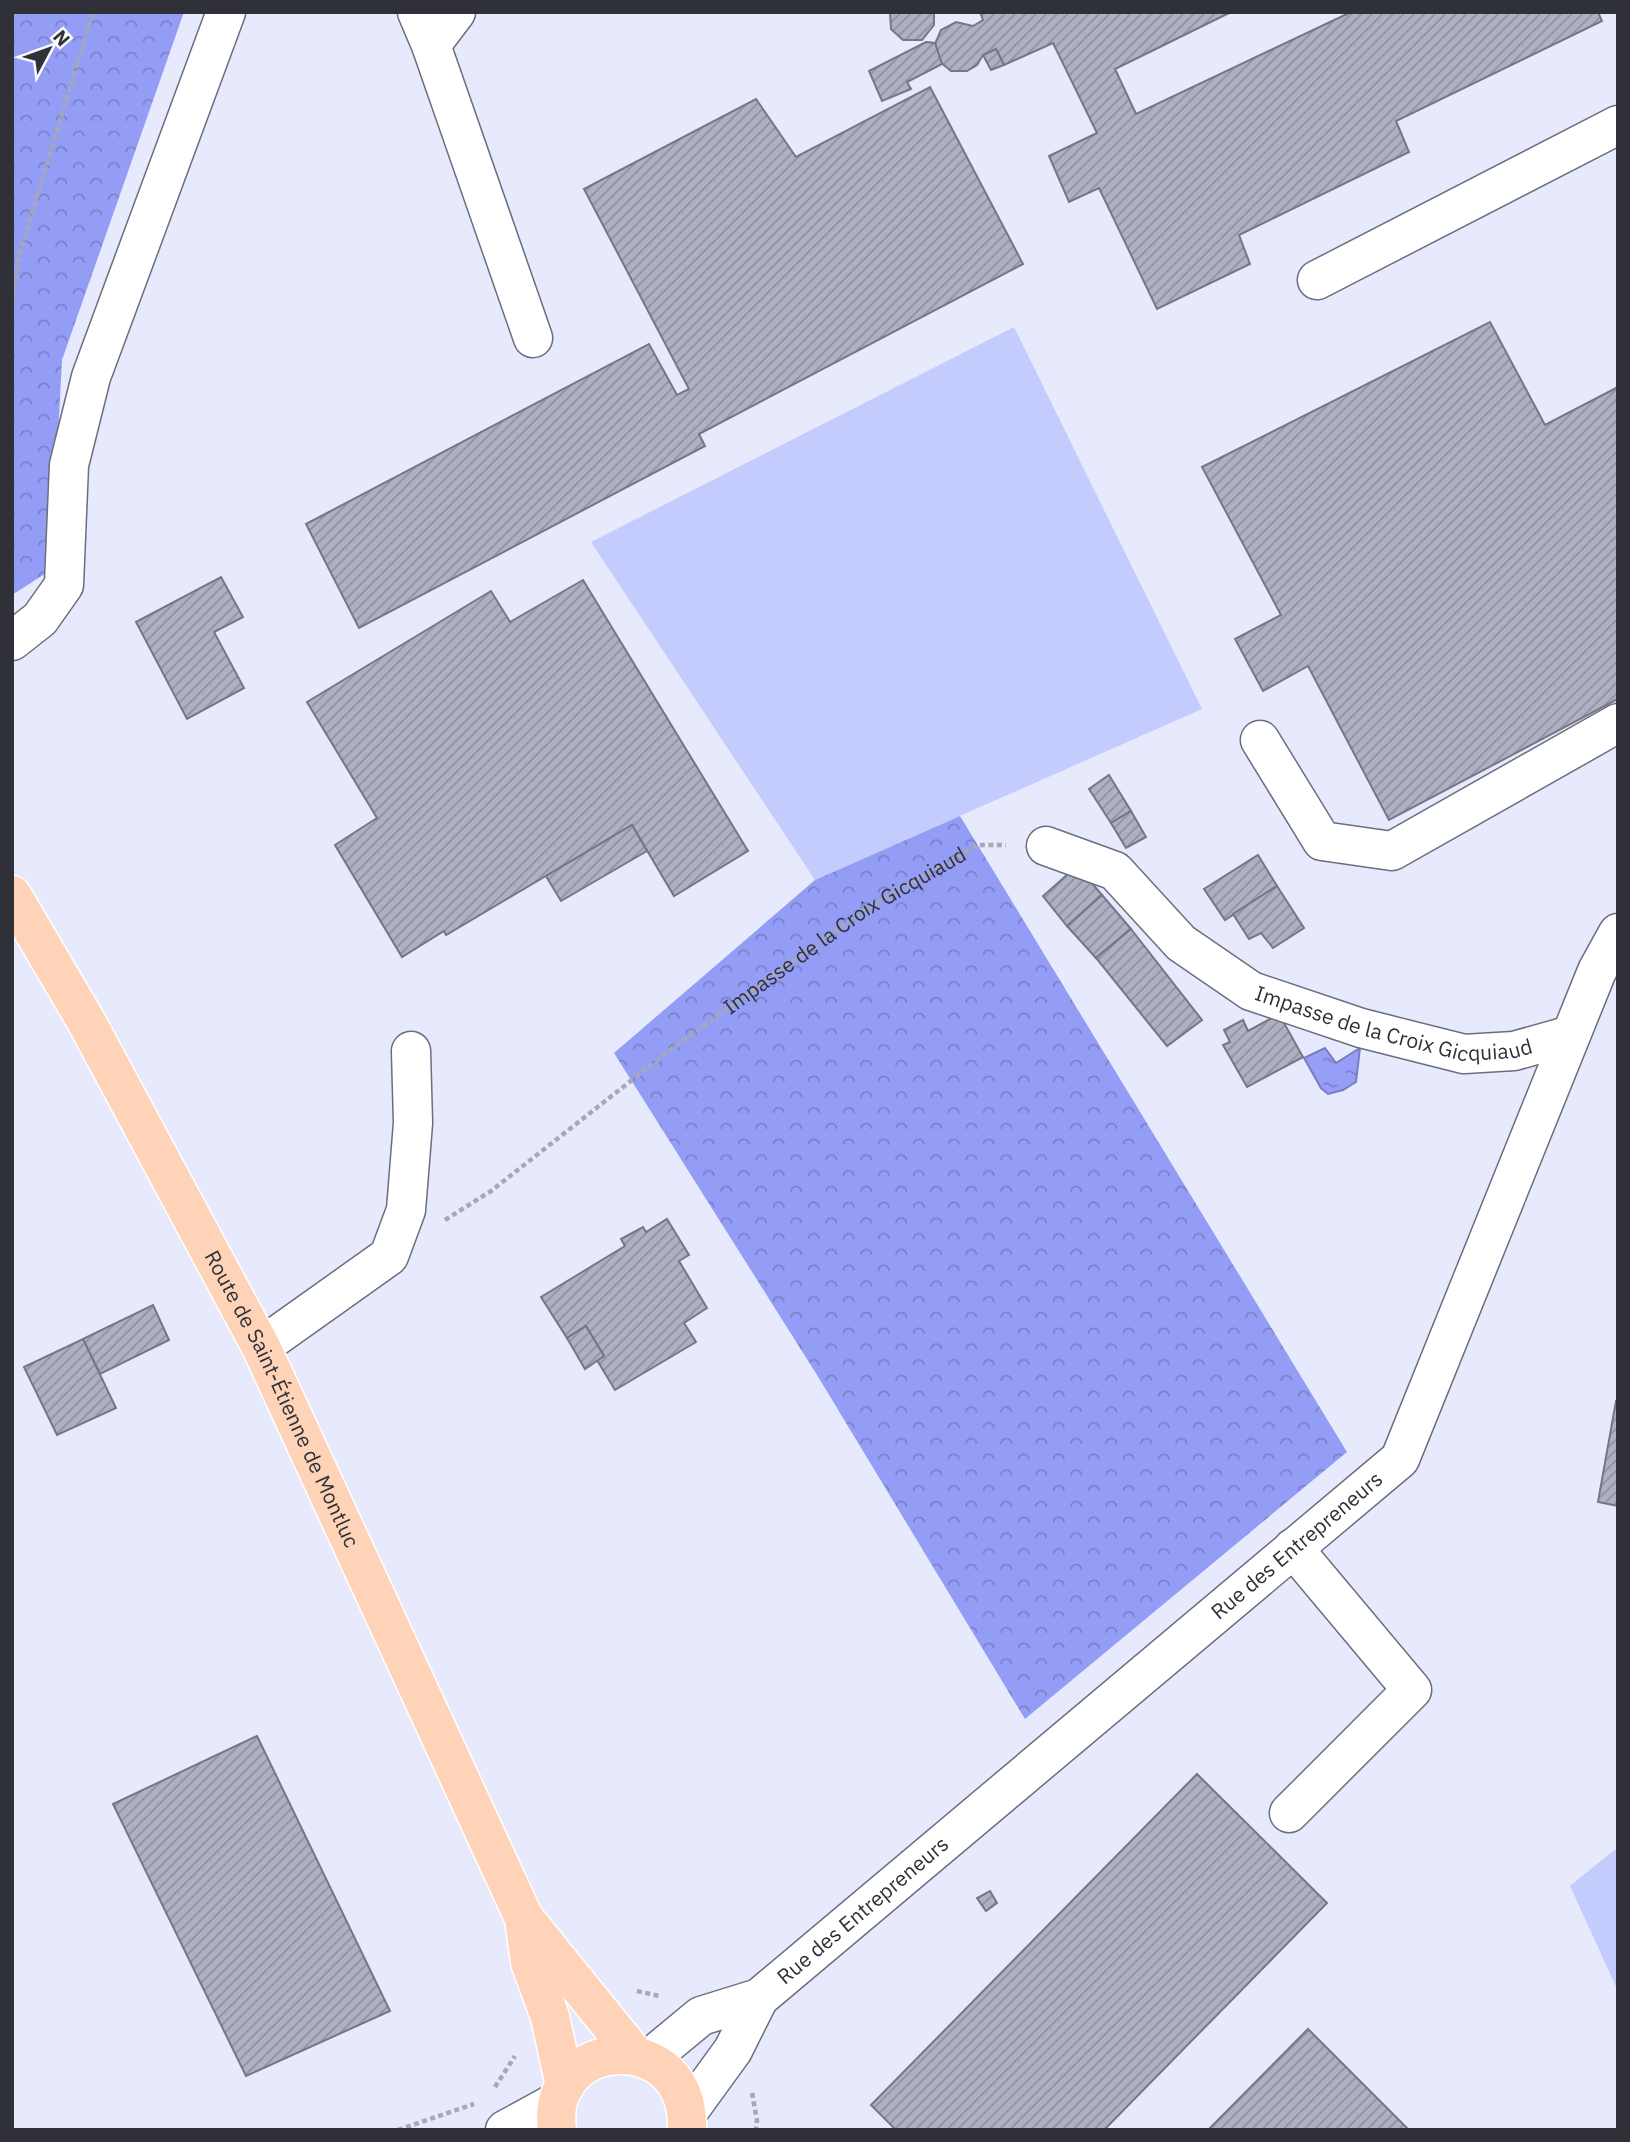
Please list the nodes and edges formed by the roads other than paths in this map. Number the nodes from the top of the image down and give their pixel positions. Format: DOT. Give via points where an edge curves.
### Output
graph roads {
  1 [pos="226,12"];
  2 [pos="456,12"];
  3 [pos="424,29"];
  4 [pos="1618,125"];
  5 [pos="1317,280"];
  6 [pos="533,338"];
  7 [pos="12,641"];
  8 [pos="1618,723"];
  9 [pos="1260,740"];
  10 [pos="1046,846"];
  11 [pos="12,895"];
  12 [pos="1618,933"];
  13 [pos="1570,1035"];
  14 [pos="411,1051"];
  15 [pos="261,1347"];
  16 [pos="1293,1548"];
  17 [pos="1289,1813"];
  18 [pos="524,1918"];
  19 [pos="759,1998"];
  20 [pos="641,2057"];
  21 [pos="560,2105"];
  22 [pos="687,2121"];
  23 [pos="505,2130"];
  1 -- 7 [label="street" via="91,377 69,465 64,585 40,619"];
  2 -- 3 [label="street"];
  3 -- 6 [label="street"];
  4 -- 5 [label="street"];
  8 -- 9 [label="street" via="1392,851 1322,841"];
  10 -- 13 [label="street, Impasse de la Croix Gicquiaud" via="1115,871 1181,943 1251,991 1361,1028 1464,1054 1514,1051"];
  11 -- 15 [label="main road, Route de Saint-Étienne de Montluc" via="86,1021"];
  12 -- 13 [label="street, Rue des Entrepreneurs"];
  13 -- 16 [label="street, Rue des Entrepreneurs" via="1400,1459"];
  14 -- 15 [label="street" via="413,1123 406,1210 389,1256"];
  15 -- 18 [label="main road, Route de Saint-Étienne de Montluc"];
  16 -- 17 [label="street" via="1412,1690"];
  16 -- 19 [label="street, Rue des Entrepreneurs"];
  18 -- 20 [label="main road, Route de Saint-Étienne de Montluc"];
  18 -- 21 [label="main road, Route de Saint-Étienne de Montluc" via="530,1962 550,2017"];
  19 -- 20 [label="street, Rue des Entrepreneurs" via="701,2016"];
  19 -- 22 [label="street, Rue des Entrepreneurs" via="733,2050"];
  20 -- 21 [label="main road" via="613,2054 594,2059 577,2070"];
  20 -- 22 [label="main road, Route de Saint-Étienne de Montluc" via="675,2081"];
  21 -- 23 [label="street"];
}
